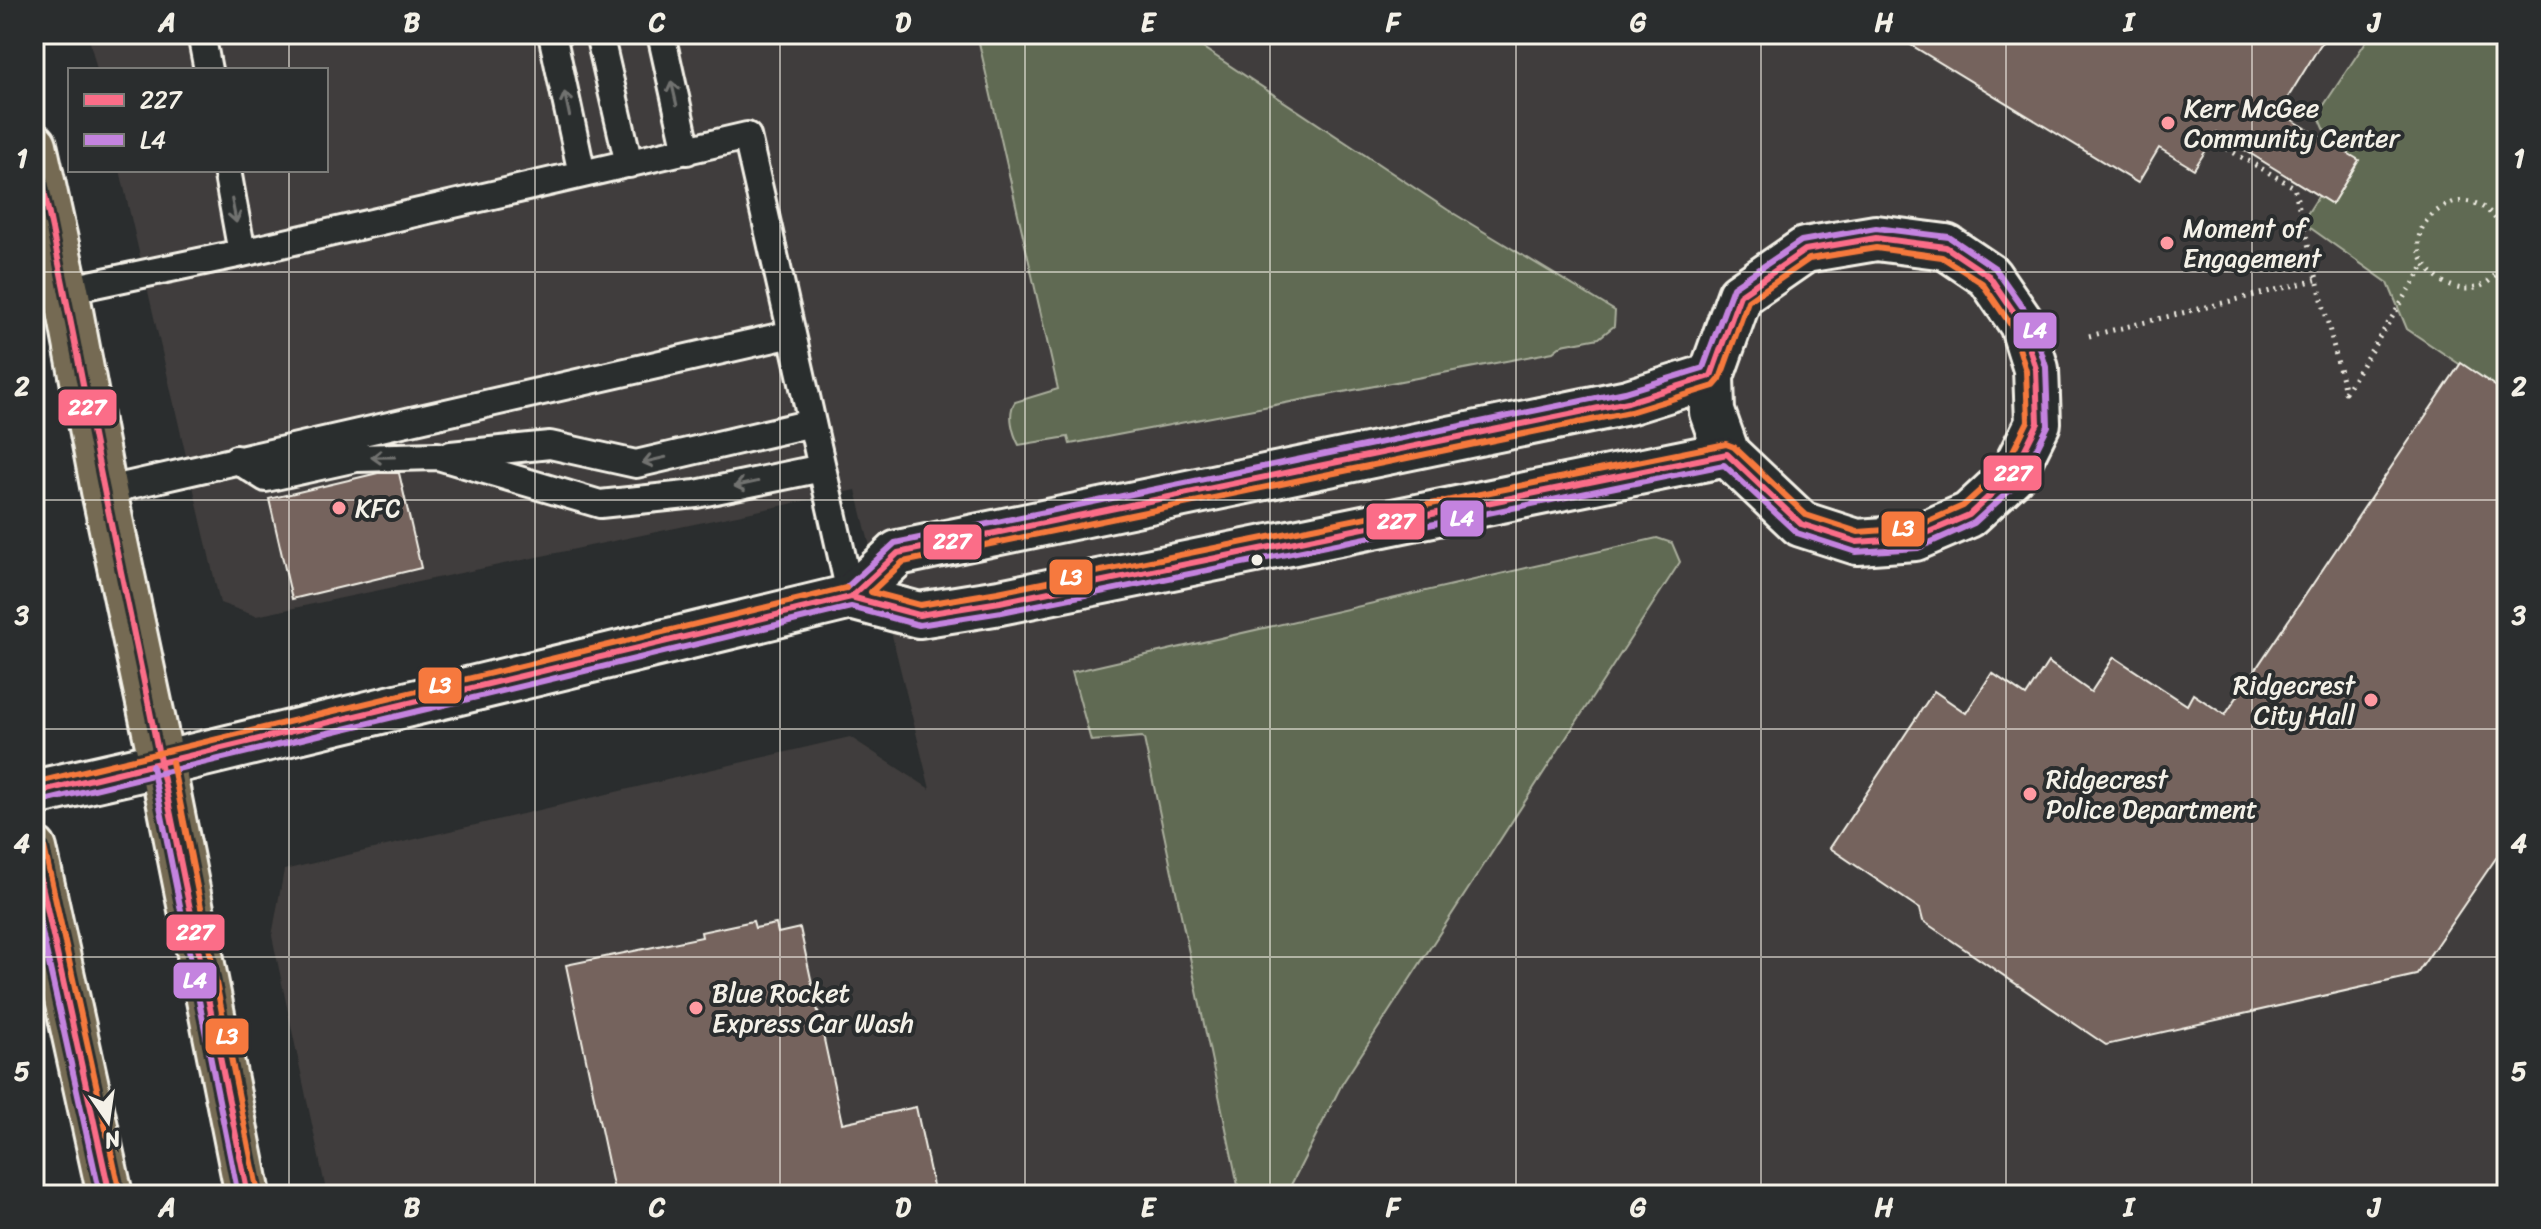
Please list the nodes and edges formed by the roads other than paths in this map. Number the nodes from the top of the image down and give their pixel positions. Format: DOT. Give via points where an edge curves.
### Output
graph roads {
  1 [pos="201,34"];
  2 [pos="552,34"];
  3 [pos="599,34"];
  4 [pos="661,34"];
  5 [pos="208,68"];
  6 [pos="34,145"];
  7 [pos="687,151"];
  8 [pos="629,164"];
  9 [pos="227,172"];
  10 [pos="582,174"];
  11 [pos="242,253"];
  12 [pos="66,290"];
  13 [pos="792,334"];
  14 [pos="1711,376"];
  15 [pos="812,423"];
  16 [pos="1727,454"];
  17 [pos="438,456"];
  18 [pos="236,459"];
  19 [pos="822,468"];
  20 [pos="104,491"];
  21 [pos="851,597"];
  22 [pos="162,764"];
  23 [pos="34,793"];
  24 [pos="34,849"];
  25 [pos="110,1195"];
  26 [pos="248,1195"];
  1 -- 5 [label="lane"];
  10 -- 2 [label="lane, one-way"];
  3 -- 8 [label="lane"];
  7 -- 4 [label="lane, one-way"];
  6 -- 12 [label="main road"];
  7 -- 8 [label="lane"];
  7 -- 13 [label="lane" via="747,136"];
  8 -- 10 [label="lane"];
  9 -- 11 [label="lane, one-way"];
  10 -- 11 [label="lane"];
  11 -- 12 [label="lane"];
  12 -- 20 [label="main road"];
  13 -- 15 [label="lane"];
  13 -- 18 [label="lane"];
  14 -- 16 [label="street" via="1712,412"];
  14 -- 16 [label="street" via="1740,295 1805,250 1876,238 1946,247 1989,276 2022,324 2036,369 2038,423 2012,475 1969,515 1915,538 1857,542 1801,524"];
  14 -- 21 [label="street" via="1628,402 898,553"];
  15 -- 17 [label="lane, one-way" via="636,464 550,445"];
  15 -- 19 [label="lane"];
  16 -- 21 [label="street" via="1000,602 919,615"];
  17 -- 18 [label="lane, one-way" via="356,458 266,478"];
  19 -- 17 [label="lane, one-way" via="696,494 600,504"];
  18 -- 20 [label="lane"];
  19 -- 21 [label="lane"];
  20 -- 22 [label="main road"];
  21 -- 22 [label="street"];
  22 -- 23 [label="street"];
  22 -- 26 [label="main road"];
  24 -- 25 [label="main road"];
}
